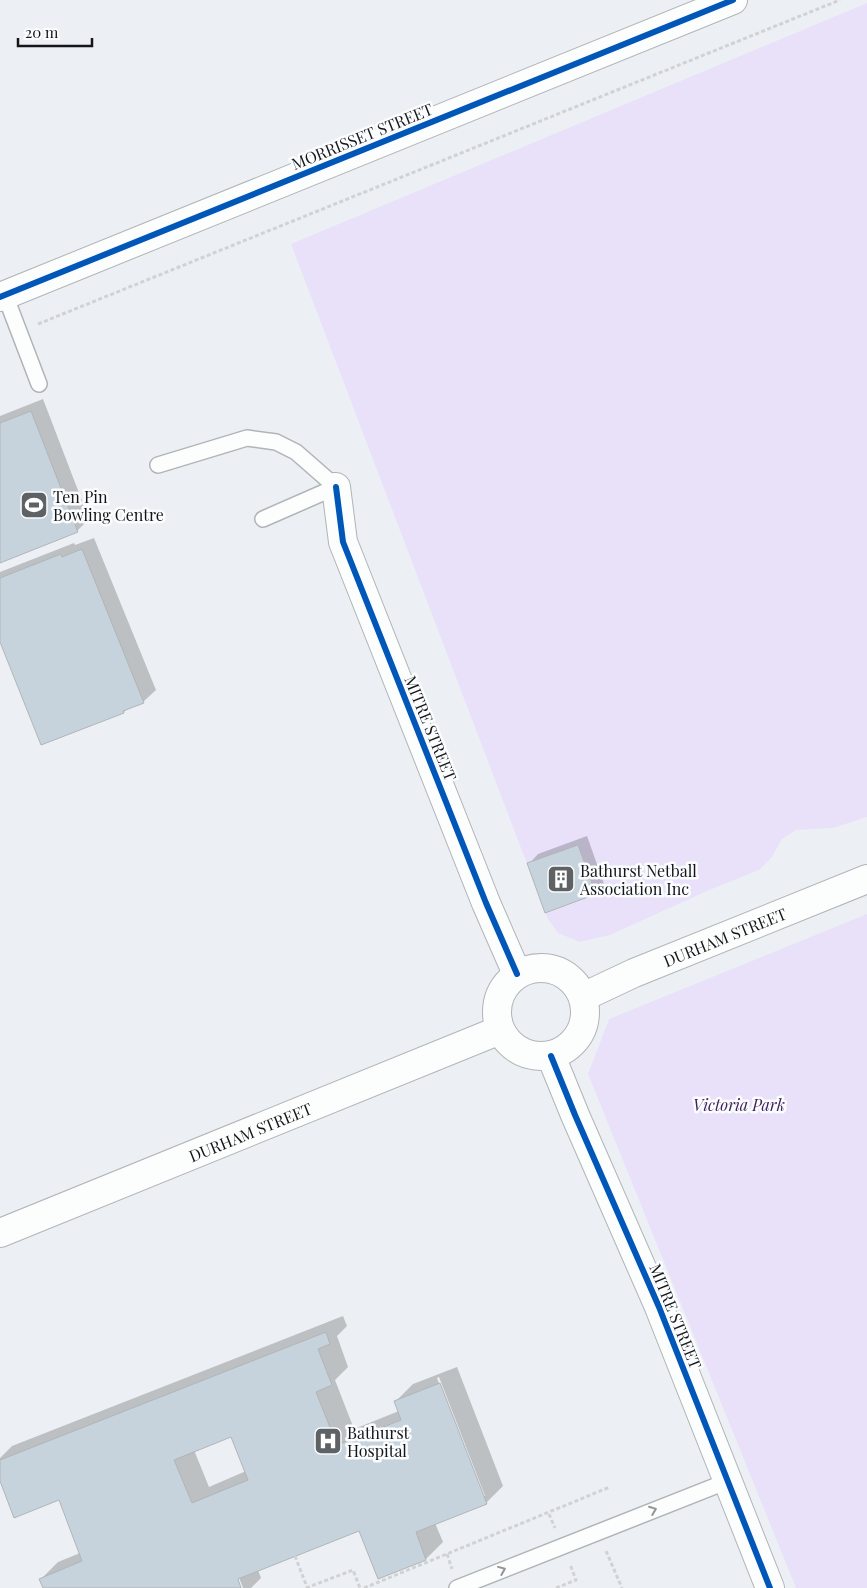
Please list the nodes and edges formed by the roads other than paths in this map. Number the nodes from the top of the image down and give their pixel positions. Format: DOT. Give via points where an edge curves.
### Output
graph roads {
  1 [pos="734,0"];
  2 [pos="2,296"];
  3 [pos="39,384"];
  4 [pos="158,465"];
  5 [pos="336,487"];
  6 [pos="263,518"];
  7 [pos="867,879"];
  8 [pos="517,974"];
  9 [pos="583,997"];
  10 [pos="500,1030"];
  11 [pos="550,1056"];
  12 [pos="0,1232"];
  13 [pos="728,1481"];
  14 [pos="457,1588"];
  15 [pos="770,1588"];
  1 -- 2 [label="street, MORRISSET STREET"];
  2 -- 3 [label="lane"];
  4 -- 5 [label="lane" via="247,438 276,442 296,452"];
  5 -- 6 [label="lane"];
  5 -- 8 [label="street, MITRE STREET" via="344,542 486,904"];
  7 -- 9 [label="street, DURHAM STREET"];
  8 -- 9 [label="street" via="530,969 555,970 567,976"];
  8 -- 10 [label="street" via="504,988 497,1005 496,1018"];
  9 -- 11 [label="street" via="585,1016 580,1034 572,1044"];
  10 -- 11 [label="street" via="515,1049 539,1057"];
  10 -- 12 [label="street, DURHAM STREET"];
  11 -- 13 [label="street, MITRE STREET" via="659,1307"];
  14 -- 13 [label="lane, one-way"];
  13 -- 15 [label="street, MITRE STREET"];
}
